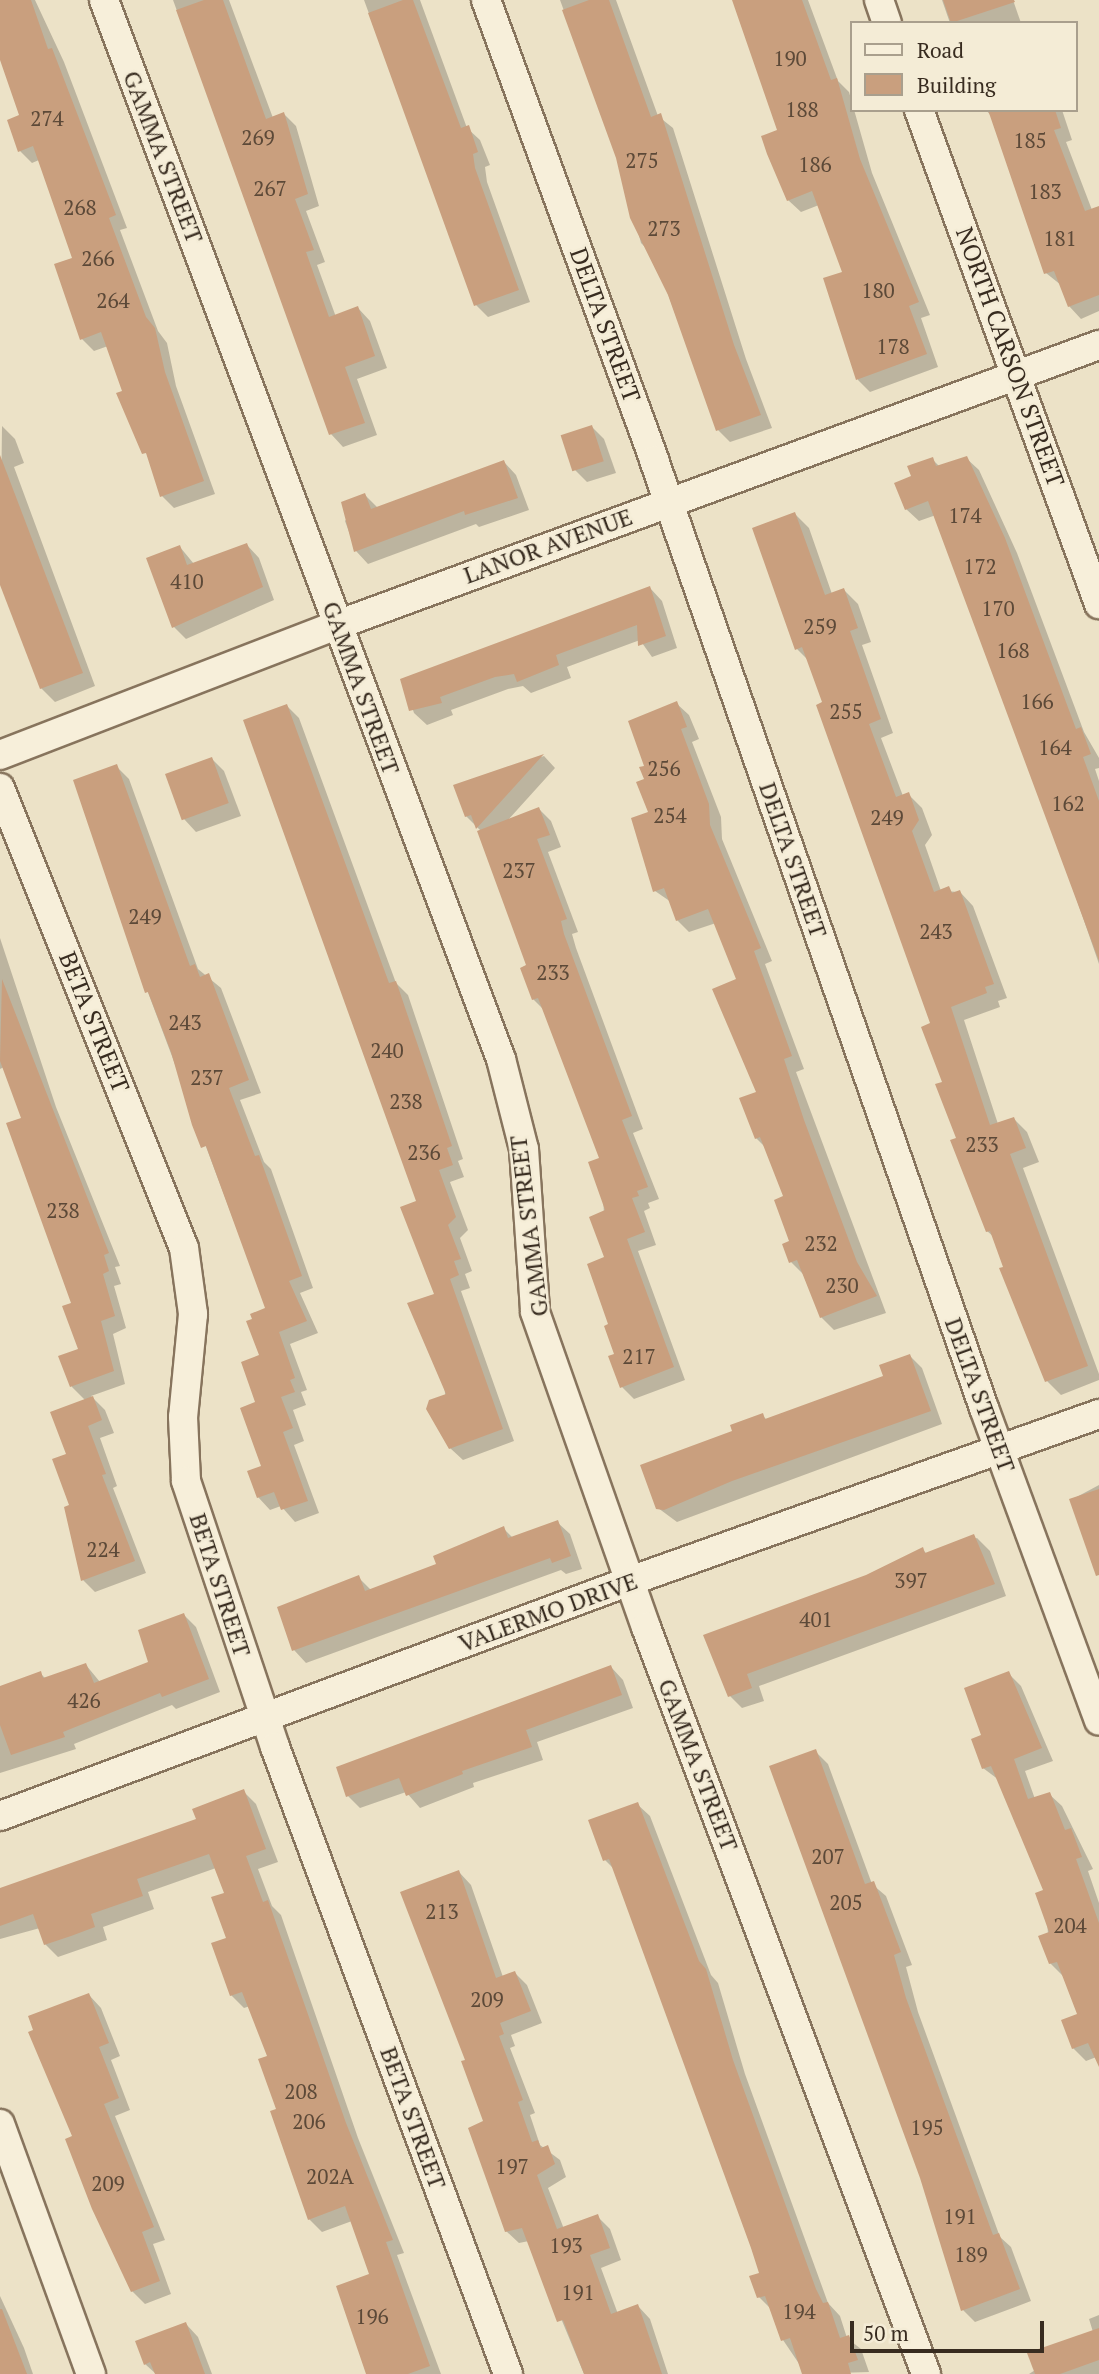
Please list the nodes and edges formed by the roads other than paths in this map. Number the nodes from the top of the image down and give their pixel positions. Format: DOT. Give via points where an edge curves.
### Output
graph roads {
  1 [pos="104,0"];
  2 [pos="486,0"];
  3 [pos="879,0"];
  4 [pos="886,21"];
  5 [pos="920,112"];
  6 [pos="1099,345"];
  7 [pos="1015,375"];
  8 [pos="667,502"];
  9 [pos="1099,604"];
  10 [pos="337,625"];
  11 [pos="0,755"];
  12 [pos="0,788"];
  13 [pos="1099,1414"];
  14 [pos="1000,1451"];
  15 [pos="631,1581"];
  16 [pos="265,1718"];
  17 [pos="1099,1721"];
  18 [pos="0,1816"];
  19 [pos="0,2124"];
  20 [pos="91,2374"];
  21 [pos="508,2374"];
  22 [pos="926,2374"];
  1 -- 10 [label="street, GAMMA STREET"];
  2 -- 8 [label="street, DELTA STREET"];
  3 -- 4 [label="street"];
  5 -- 7 [label="street, NORTH CARSON STREET"];
  6 -- 7 [label="street, LANOR AVENUE"];
  7 -- 8 [label="street, LANOR AVENUE"];
  7 -- 9 [label="street, NORTH CARSON STREET"];
  8 -- 10 [label="street, LANOR AVENUE"];
  8 -- 14 [label="street, DELTA STREET"];
  10 -- 11 [label="street, LANOR AVENUE"];
  10 -- 15 [label="street, GAMMA STREET" via="500,1059 524,1149 535,1312"];
  12 -- 16 [label="street, BETA STREET" via="184,1248 193,1314 183,1417 186,1481"];
  13 -- 14 [label="street, VALERMO DRIVE"];
  14 -- 15 [label="street, VALERMO DRIVE"];
  14 -- 17 [label="street, DELTA STREET"];
  15 -- 16 [label="street, VALERMO DRIVE"];
  15 -- 22 [label="street, GAMMA STREET"];
  16 -- 18 [label="street, VALERMO DRIVE"];
  16 -- 21 [label="street, BETA STREET"];
  19 -- 20 [label="street"];
}
